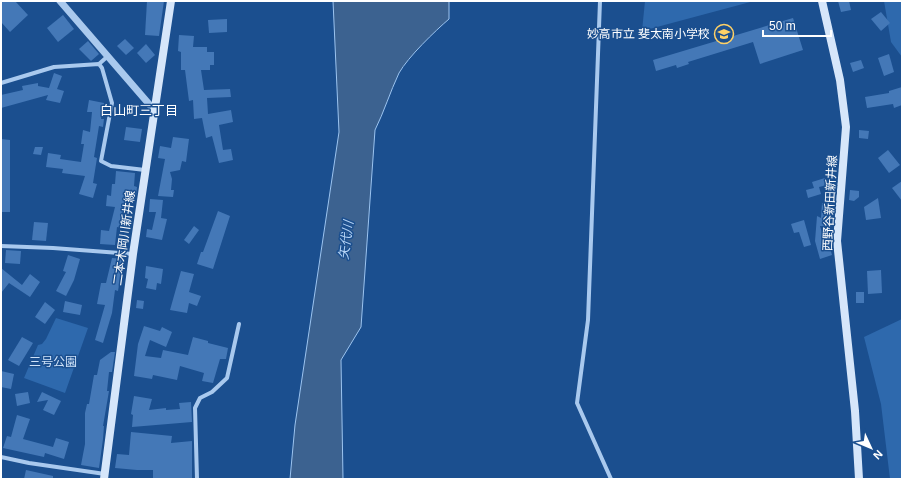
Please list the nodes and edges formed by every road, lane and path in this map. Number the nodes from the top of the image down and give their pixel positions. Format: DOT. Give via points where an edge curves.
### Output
graph roads {
  1 [pos="60,1"];
  2 [pos="171,1"];
  3 [pos="600,1"];
  4 [pos="822,1"];
  5 [pos="108,56"];
  6 [pos="99,64"];
  7 [pos="1,83"];
  8 [pos="155,112"];
  9 [pos="146,170"];
  10 [pos="1,246"];
  11 [pos="133,254"];
  12 [pos="239,324"];
  13 [pos="1,457"];
  14 [pos="104,477"];
  15 [pos="197,479"];
  16 [pos="611,479"];
  17 [pos="858,479"];
  1 -- 5 [label="street"];
  2 -- 8 [label="main road, 二本木岡川新井線"];
  3 -- 16 [label="street" via="588,320 577,403"];
  4 -- 17 [label="main road, 西野谷新田新井線" via="840,80 846,127 837,241"];
  5 -- 6 [label="street"];
  5 -- 8 [label="street"];
  6 -- 7 [label="street" via="54,67"];
  6 -- 9 [label="street" via="112,103 101,161 111,166"];
  8 -- 9 [label="main road, 二本木岡川新井線"];
  9 -- 11 [label="main road, 二本木岡川新井線"];
  10 -- 11 [label="street"];
  11 -- 14 [label="main road, 二本木岡川新井線"];
  12 -- 15 [label="street" via="227,378 212,392 200,398 195,408"];
  13 -- 14 [label="street"];
}
